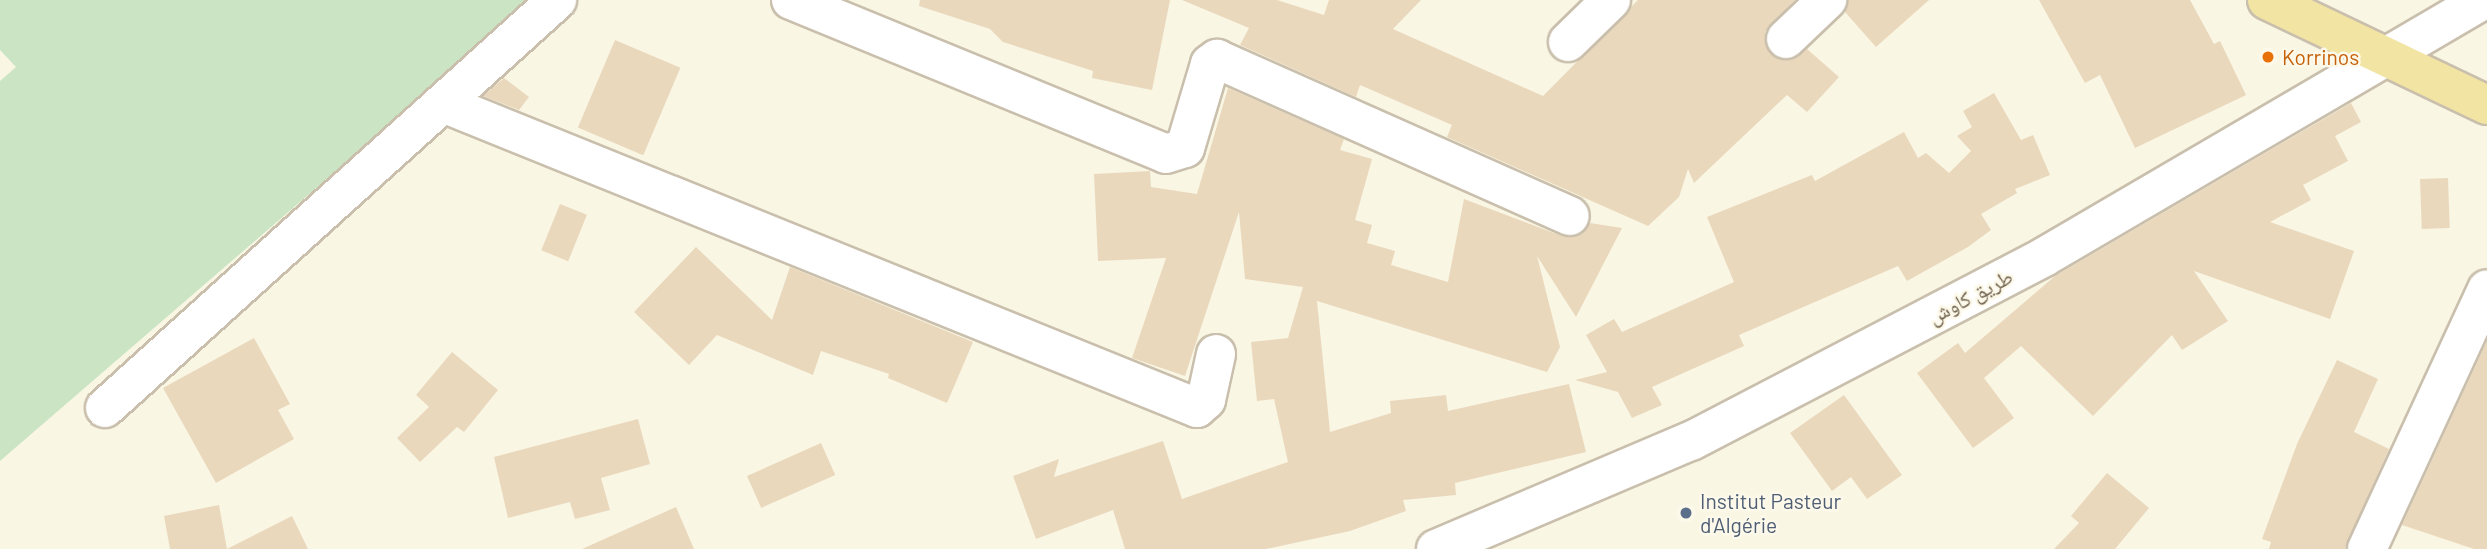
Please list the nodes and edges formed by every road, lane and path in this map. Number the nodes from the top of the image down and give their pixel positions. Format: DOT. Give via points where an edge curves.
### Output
graph roads {
  1 [pos="557,0"];
  2 [pos="791,0"];
  3 [pos="1611,0"];
  4 [pos="1827,0"];
  5 [pos="2267,0"];
  6 [pos="2483,0"];
  7 [pos="1786,39"];
  8 [pos="1568,42"];
  9 [pos="2382,55"];
  10 [pos="445,104"];
  11 [pos="2487,105"];
  12 [pos="1570,216"];
  13 [pos="2487,289"];
  14 [pos="1216,354"];
  15 [pos="106,408"];
  16 [pos="1436,549"];
  17 [pos="2367,549"];
  1 -- 10 [label="street"];
  2 -- 12 [label="street" via="1166,154 1185,148 1210,64 1217,59"];
  3 -- 8 [label="street"];
  4 -- 7 [label="street"];
  5 -- 9 [label="main road"];
  6 -- 9 [label="street, طريق كاوش"];
  9 -- 11 [label="main road"];
  9 -- 16 [label="street, طريق كاوش" via="2044,257 1691,442"];
  10 -- 14 [label="street" via="1197,408 1206,400"];
  10 -- 15 [label="street"];
  13 -- 17 [label="street"];
}
